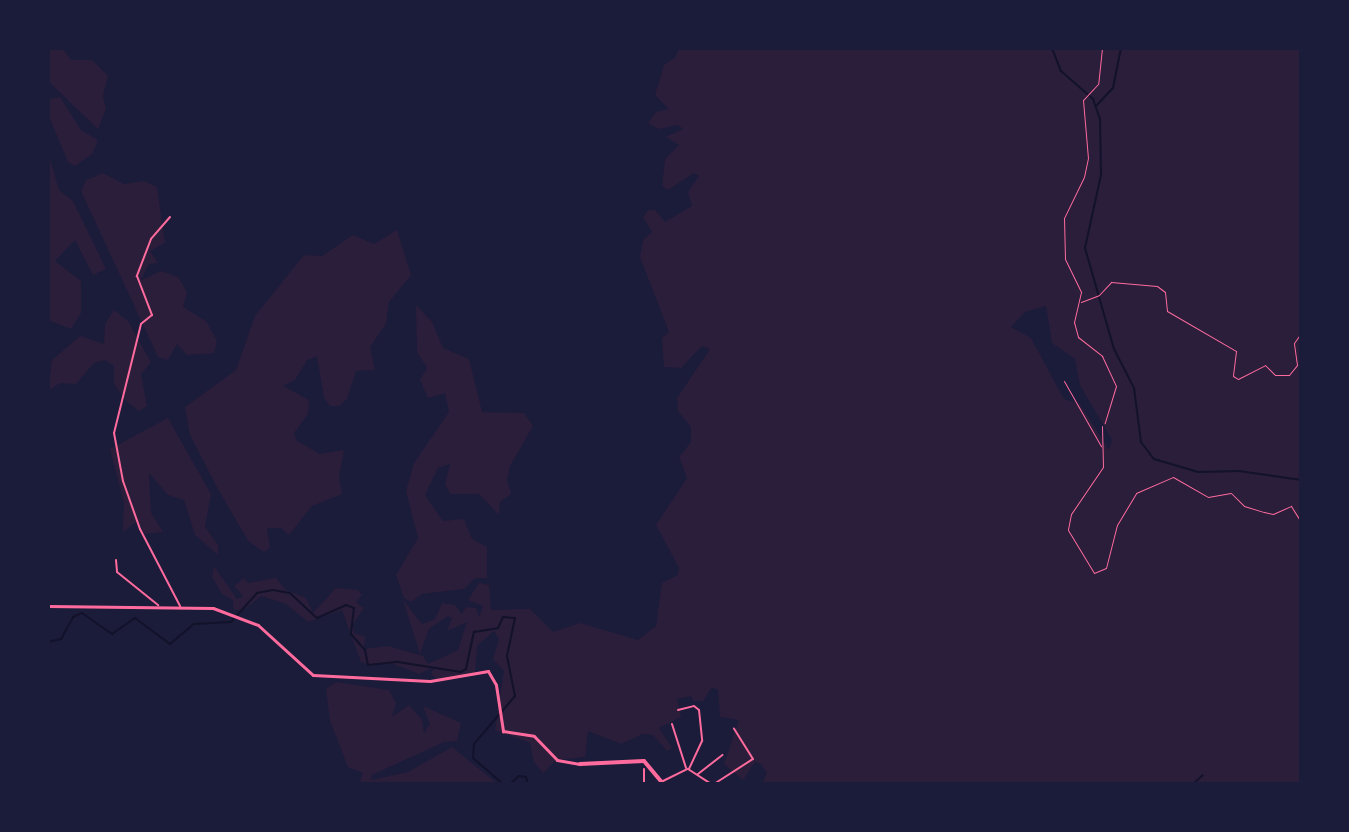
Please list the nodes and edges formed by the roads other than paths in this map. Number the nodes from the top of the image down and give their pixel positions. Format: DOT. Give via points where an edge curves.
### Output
graph roads {
  1 [pos="170,217"];
  2 [pos="1064,381"];
  3 [pos="1102,426"];
  4 [pos="1102,434"];
  5 [pos="1097,435"];
  6 [pos="1102,449"];
  7 [pos="1301,522"];
  8 [pos="116,560"];
  9 [pos="158,605"];
  10 [pos="48,606"];
  11 [pos="180,606"];
  12 [pos="678,710"];
  13 [pos="672,724"];
  14 [pos="734,728"];
  15 [pos="722,755"];
  16 [pos="580,764"];
  17 [pos="644,769"];
  18 [pos="688,769"];
  19 [pos="697,775"];
  20 [pos="663,783"];
  21 [pos="644,784"];
  22 [pos="712,784"];
  1 -- 11 [label="street" via="151,239 137,276 152,315 141,324 114,433 140,529"];
  2 -- 5 [label="lane"];
  3 -- 4 [label="lane"];
  4 -- 5 [label="lane"];
  4 -- 6 [label="lane"];
  5 -- 6 [label="lane"];
  6 -- 7 [label="lane" via="1103,467 1071,514 1068,530 1094,573 1106,568 1117,525 1136,493 1173,477 1208,497 1231,493 1244,506 1264,512 1291,506"];
  8 -- 9 [label="street" via="117,572"];
  9 -- 10 [label="street"];
  9 -- 11 [label="street"];
  11 -- 16 [label="street" via="241,617 264,630 307,674 430,681 488,671 507,734 534,736 557,760"];
  12 -- 18 [label="street" via="699,710 702,741"];
  13 -- 18 [label="street"];
  14 -- 22 [label="street" via="753,759"];
  15 -- 19 [label="street"];
  16 -- 20 [label="main road" via="644,761"];
  17 -- 21 [label="street"];
  18 -- 19 [label="street"];
  18 -- 20 [label="street"];
  19 -- 22 [label="street"];
}
